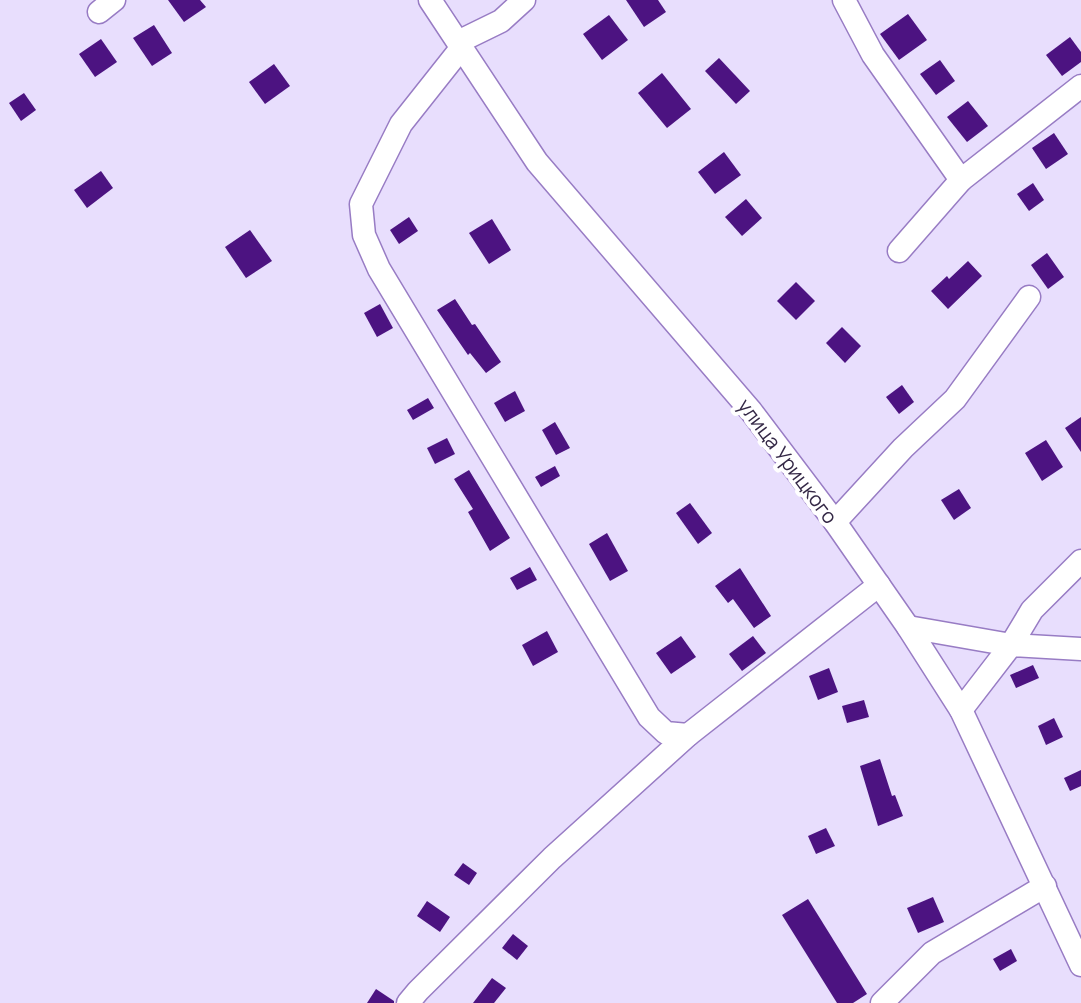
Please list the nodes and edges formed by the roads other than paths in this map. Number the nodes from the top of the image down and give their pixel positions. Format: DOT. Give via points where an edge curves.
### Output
graph roads {
  1 [pos="430,0"];
  2 [pos="524,0"];
  3 [pos="844,0"];
  4 [pos="460,44"];
  5 [pos="1081,86"];
  6 [pos="961,180"];
  7 [pos="899,251"];
  8 [pos="1029,297"];
  9 [pos="835,522"];
  10 [pos="1081,561"];
  11 [pos="879,585"];
  12 [pos="908,627"];
  13 [pos="1011,645"];
  14 [pos="1081,649"];
  15 [pos="961,710"];
  16 [pos="688,735"];
  17 [pos="1045,886"];
  18 [pos="1081,965"];
  19 [pos="408,1003"];
  20 [pos="882,1003"];
  1 -- 4 [label="street, улица Урицкого"];
  2 -- 4 [label="street" via="501,21"];
  3 -- 6 [label="street" via="873,55"];
  4 -- 9 [label="street, улица Урицкого" via="537,162 751,411"];
  4 -- 16 [label="street" via="401,124 361,204 364,235 387,282 649,717 666,733"];
  5 -- 6 [label="street"];
  6 -- 7 [label="street"];
  8 -- 9 [label="street" via="955,399"];
  9 -- 11 [label="street, улица Урицкого"];
  10 -- 13 [label="street" via="1032,610"];
  11 -- 12 [label="street, улица Урицкого"];
  11 -- 16 [label="street"];
  12 -- 13 [label="street"];
  12 -- 15 [label="street, улица Урицкого"];
  13 -- 14 [label="street"];
  13 -- 15 [label="street"];
  15 -- 17 [label="street, улица Урицкого"];
  16 -- 19 [label="street" via="552,858"];
  17 -- 18 [label="street, улица Урицкого"];
  17 -- 20 [label="street" via="932,953"];
}
